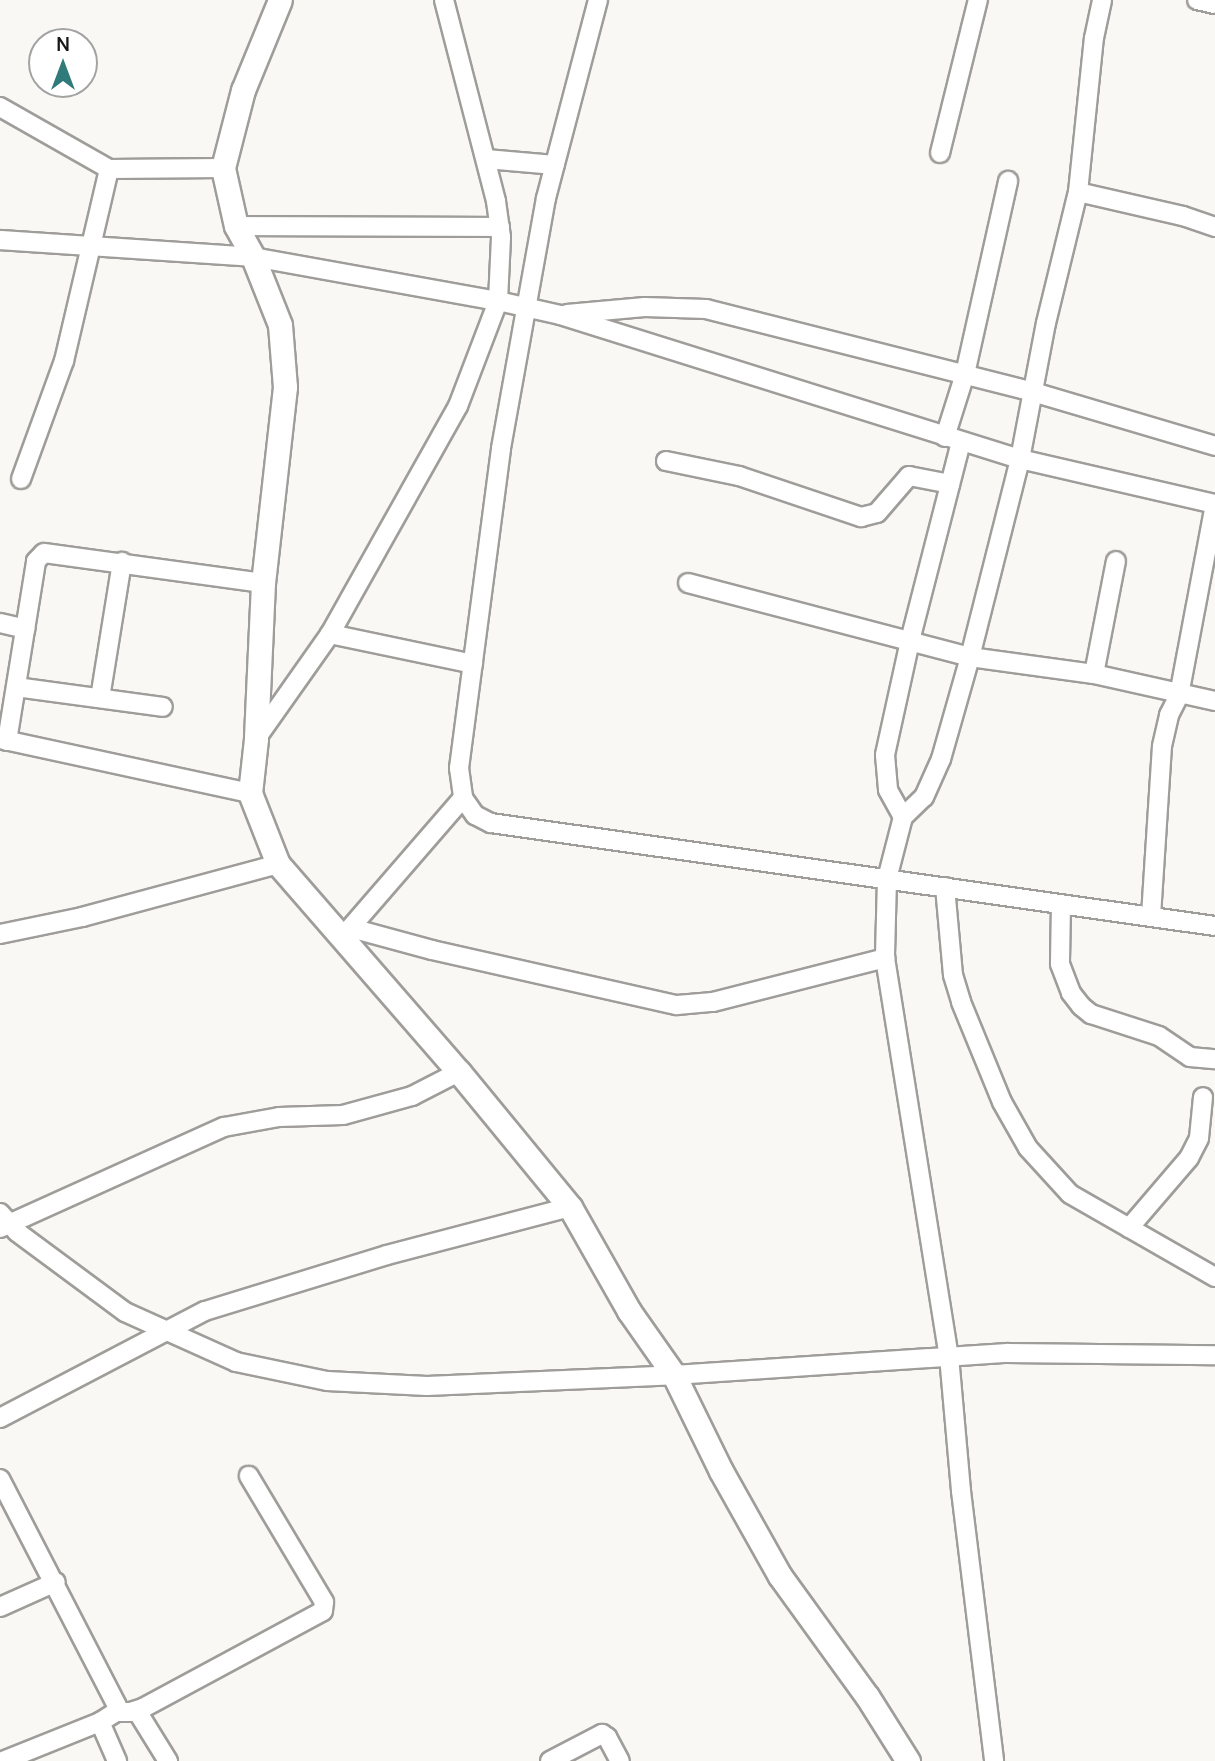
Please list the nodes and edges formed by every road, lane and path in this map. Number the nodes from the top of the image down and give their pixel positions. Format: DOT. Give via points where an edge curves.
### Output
graph roads {
  1 [pos="280,0"];
  2 [pos="444,0"];
  3 [pos="598,0"];
  4 [pos="978,0"];
  5 [pos="1102,0"];
  6 [pos="1197,0"];
  7 [pos="1215,4"];
  8 [pos="0,107"];
  9 [pos="940,153"];
  10 [pos="486,159"];
  11 [pos="555,165"];
  12 [pos="109,169"];
  13 [pos="223,169"];
  14 [pos="1008,181"];
  15 [pos="1078,192"];
  16 [pos="236,226"];
  17 [pos="500,227"];
  18 [pos="1215,227"];
  19 [pos="0,240"];
  20 [pos="90,244"];
  21 [pos="253,257"];
  22 [pos="498,301"];
  23 [pos="525,308"];
  24 [pos="560,315"];
  25 [pos="965,374"];
  26 [pos="1033,391"];
  27 [pos="953,440"];
  28 [pos="1215,446"];
  29 [pos="1020,459"];
  30 [pos="666,461"];
  31 [pos="21,479"];
  32 [pos="950,484"];
  33 [pos="1215,505"];
  34 [pos="1116,561"];
  35 [pos="122,562"];
  36 [pos="263,583"];
  37 [pos="688,583"];
  38 [pos="0,623"];
  39 [pos="25,629"];
  40 [pos="330,634"];
  41 [pos="910,641"];
  42 [pos="970,657"];
  43 [pos="473,664"];
  44 [pos="1094,674"];
  45 [pos="16,687"];
  46 [pos="1179,695"];
  47 [pos="100,698"];
  48 [pos="1215,701"];
  49 [pos="163,707"];
  50 [pos="256,739"];
  51 [pos="3,740"];
  52 [pos="250,793"];
  53 [pos="463,798"];
  54 [pos="903,817"];
  55 [pos="278,864"];
  56 [pos="887,879"];
  57 [pos="945,887"];
  58 [pos="1061,905"];
  59 [pos="1151,916"];
  60 [pos="1215,926"];
  61 [pos="346,933"];
  62 [pos="0,934"];
  63 [pos="885,958"];
  64 [pos="1215,1059"];
  65 [pos="459,1072"];
  66 [pos="1203,1097"];
  67 [pos="570,1207"];
  68 [pos="3,1221"];
  69 [pos="1129,1228"];
  70 [pos="1215,1277"];
  71 [pos="168,1331"];
  72 [pos="1215,1355"];
  73 [pos="949,1356"];
  74 [pos="674,1375"];
  75 [pos="0,1418"];
  76 [pos="249,1476"];
  77 [pos="0,1479"];
  78 [pos="56,1582"];
  79 [pos="0,1607"];
  80 [pos="137,1711"];
  81 [pos="116,1712"];
  82 [pos="100,1722"];
  83 [pos="39,1754"];
  84 [pos="3,1761"];
  85 [pos="117,1761"];
  86 [pos="167,1761"];
  87 [pos="550,1761"];
  88 [pos="620,1761"];
  89 [pos="908,1761"];
  90 [pos="994,1761"];
  1 -- 13 [label="main road" via="243,90"];
  2 -- 10 [label="street"];
  3 -- 11 [label="street"];
  4 -- 9 [label="street"];
  5 -- 15 [label="street"];
  6 -- 7 [label="street"];
  8 -- 12 [label="street"];
  10 -- 11 [label="street"];
  10 -- 17 [label="street"];
  11 -- 23 [label="street"];
  12 -- 13 [label="street"];
  12 -- 20 [label="street"];
  13 -- 16 [label="main road"];
  14 -- 25 [label="street"];
  15 -- 18 [label="street"];
  15 -- 26 [label="street"];
  16 -- 17 [label="street"];
  16 -- 21 [label="main road"];
  17 -- 22 [label="street"];
  19 -- 20 [label="street"];
  20 -- 21 [label="street"];
  20 -- 31 [label="street" via="64,361"];
  21 -- 22 [label="street"];
  21 -- 36 [label="main road" via="280,325 285,387"];
  22 -- 23 [label="street"];
  22 -- 40 [label="street" via="458,406"];
  23 -- 24 [label="street"];
  23 -- 43 [label="street"];
  24 -- 25 [label="street" via="645,307 706,309"];
  24 -- 27 [label="street"];
  25 -- 26 [label="street"];
  25 -- 27 [label="street"];
  26 -- 28 [label="street"];
  26 -- 29 [label="street"];
  27 -- 29 [label="street"];
  27 -- 32 [label="street"];
  29 -- 33 [label="street"];
  29 -- 42 [label="street"];
  30 -- 32 [label="street" via="739,476 861,517 877,513 909,476"];
  32 -- 41 [label="street"];
  33 -- 46 [label="street"];
  34 -- 44 [label="street"];
  35 -- 36 [label="street"];
  35 -- 39 [label="street" via="50,551 39,556"];
  35 -- 47 [label="street"];
  36 -- 50 [label="main road"];
  37 -- 41 [label="street"];
  38 -- 39 [label="street"];
  39 -- 45 [label="street"];
  40 -- 43 [label="street"];
  40 -- 50 [label="street"];
  41 -- 42 [label="street"];
  41 -- 54 [label="street" via="885,755 888,790"];
  42 -- 44 [label="street"];
  42 -- 54 [label="street" via="941,759 924,797"];
  43 -- 53 [label="street" via="459,768"];
  44 -- 46 [label="street"];
  45 -- 47 [label="street"];
  45 -- 51 [label="street"];
  46 -- 48 [label="street"];
  46 -- 59 [label="street" via="1169,715 1163,746"];
  47 -- 49 [label="street"];
  50 -- 52 [label="main road"];
  51 -- 52 [label="street"];
  52 -- 55 [label="main road"];
  53 -- 56 [label="street" via="475,816 491,823"];
  53 -- 61 [label="street"];
  54 -- 56 [label="street"];
  55 -- 61 [label="main road"];
  55 -- 62 [label="street" via="82,917"];
  56 -- 57 [label="street"];
  56 -- 63 [label="street"];
  57 -- 58 [label="street"];
  57 -- 69 [label="street" via="953,975 970,1031 1002,1102 1047,1172 1070,1194"];
  58 -- 59 [label="street"];
  58 -- 64 [label="street" via="1060,964 1081,1006 1091,1014 1159,1036 1195,1059"];
  59 -- 60 [label="street"];
  61 -- 63 [label="street" via="677,1005 713,1002"];
  61 -- 65 [label="main road"];
  63 -- 73 [label="street"];
  65 -- 67 [label="main road"];
  65 -- 68 [label="street" via="412,1096 343,1115 279,1117 224,1127"];
  66 -- 69 [label="street" via="1199,1138 1189,1158"];
  67 -- 71 [label="street" via="387,1255 218,1307"];
  67 -- 74 [label="main road" via="629,1311"];
  68 -- 71 [label="street" via="125,1312"];
  69 -- 70 [label="street"];
  71 -- 74 [label="street" via="236,1362 327,1381 427,1386"];
  71 -- 75 [label="street"];
  72 -- 73 [label="street"];
  73 -- 74 [label="street"];
  73 -- 90 [label="street"];
  74 -- 89 [label="main road" via="780,1576"];
  76 -- 80 [label="street" via="324,1602 323,1611"];
  77 -- 78 [label="street"];
  78 -- 79 [label="street"];
  78 -- 81 [label="street" via="116,1700"];
  80 -- 81 [label="street"];
  80 -- 86 [label="street"];
  81 -- 82 [label="street"];
  82 -- 83 [label="street"];
  82 -- 85 [label="street"];
  83 -- 84 [label="street"];
  87 -- 88 [label="street" via="603,1734"];
}
